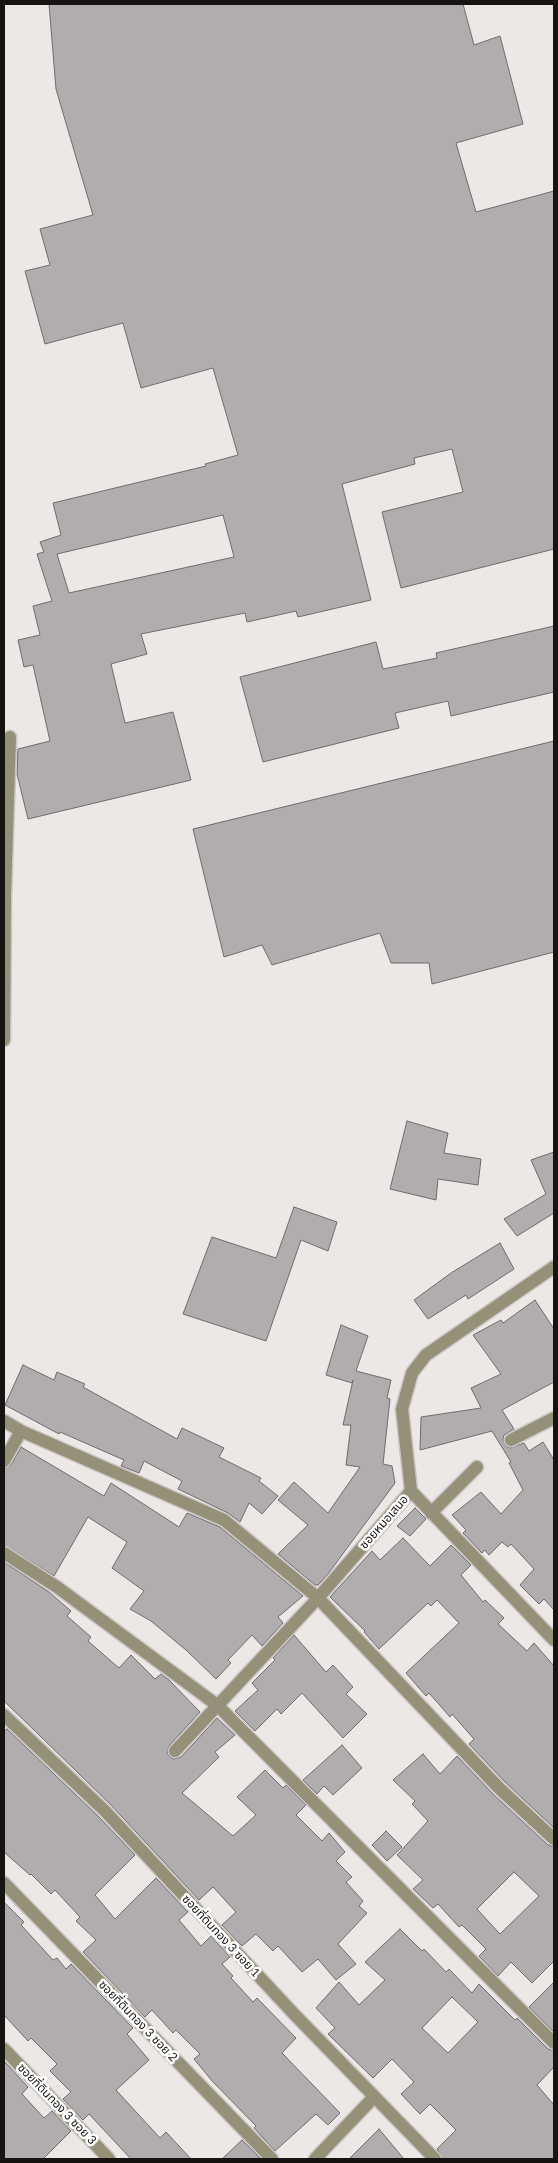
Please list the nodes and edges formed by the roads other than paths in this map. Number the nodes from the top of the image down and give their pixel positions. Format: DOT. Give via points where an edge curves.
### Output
graph roads {
  1 [pos="10,738"];
  2 [pos="4,1040"];
  3 [pos="554,1267"];
  4 [pos="554,1418"];
  5 [pos="4,1421"];
  6 [pos="21,1431"];
  7 [pos="511,1440"];
  8 [pos="4,1461"];
  9 [pos="477,1467"];
  10 [pos="411,1491"];
  11 [pos="431,1512"];
  12 [pos="4,1553"];
  13 [pos="318,1598"];
  14 [pos="554,1640"];
  15 [pos="217,1705"];
  16 [pos="4,1715"];
  17 [pos="175,1752"];
  18 [pos="554,1839"];
  19 [pos="4,1883"];
  20 [pos="554,2043"];
  21 [pos="4,2049"];
  22 [pos="374,2097"];
  23 [pos="110,2159"];
  24 [pos="272,2159"];
  25 [pos="315,2159"];
  26 [pos="435,2159"];
  1 -- 2 [label="street"];
  3 -- 10 [label="street, ซอยหมอเสนอ" via="426,1354 412,1373 402,1409"];
  4 -- 7 [label="street"];
  5 -- 6 [label="street"];
  6 -- 8 [label="street"];
  6 -- 13 [label="street" via="224,1520"];
  9 -- 11 [label="street"];
  10 -- 11 [label="street"];
  10 -- 13 [label="street, ซอยหมอเสนอ"];
  11 -- 14 [label="street"];
  12 -- 15 [label="street" via="57,1586"];
  13 -- 15 [label="street, ซอยหมอเสนอ"];
  13 -- 18 [label="street" via="499,1788"];
  15 -- 17 [label="street, ซอยหมอเสนอ"];
  15 -- 20 [label="street"];
  16 -- 22 [label="street, ซอยที่ดินทอง 3 ซอย 1" via="105,1811"];
  19 -- 24 [label="street, ซอยที่ดินทอง 3 ซอย 2"];
  21 -- 23 [label="street, ซอยที่ดินทอง 3 ซอย 3"];
  22 -- 25 [label="street"];
  22 -- 26 [label="street, ซอยที่ดินทอง 3 ซอย 1"];
}
